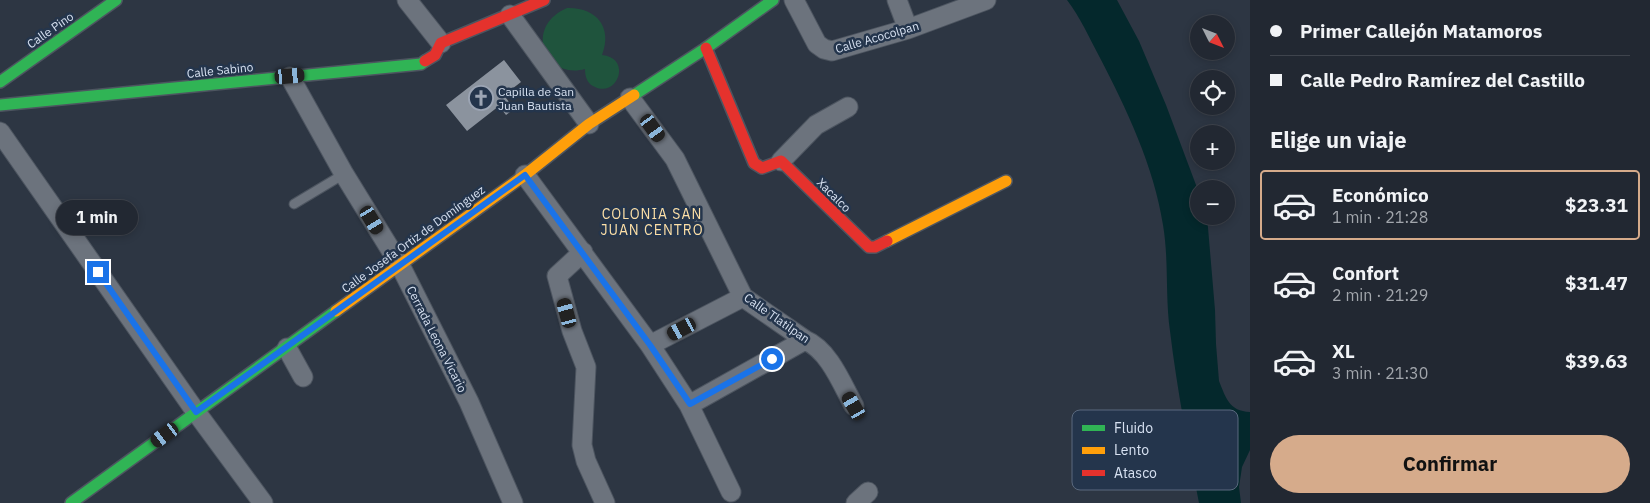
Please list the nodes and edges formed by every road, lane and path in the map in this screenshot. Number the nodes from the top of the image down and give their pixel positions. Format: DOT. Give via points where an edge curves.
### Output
graph roads {
  1 [pos="116,0"];
  2 [pos="408,0"];
  3 [pos="544,0"];
  4 [pos="773,0"];
  5 [pos="794,0"];
  6 [pos="897,0"];
  7 [pos="986,0"];
  8 [pos="510,15"];
  9 [pos="908,29"];
  10 [pos="441,43"];
  11 [pos="706,48"];
  12 [pos="290,76"];
  13 [pos="0,82"];
  14 [pos="630,98"];
  15 [pos="0,105"];
  16 [pos="848,107"];
  17 [pos="588,124"];
  18 [pos="0,132"];
  19 [pos="781,161"];
  20 [pos="344,174"];
  21 [pos="525,175"];
  22 [pos="1006,181"];
  23 [pos="294,204"];
  24 [pos="583,252"];
  25 [pos="400,266"];
  26 [pos="743,297"];
  27 [pos="805,340"];
  28 [pos="650,345"];
  29 [pos="286,348"];
  30 [pos="303,377"];
  31 [pos="690,404"];
  32 [pos="854,406"];
  33 [pos="196,412"];
  34 [pos="731,492"];
  35 [pos="71,503"];
  36 [pos="263,503"];
  37 [pos="513,503"];
  38 [pos="605,503"];
  1 -- 13 [label="street, Calle Pino"];
  2 -- 10 [label="street"];
  3 -- 8 [label="street, Calle Sabino"];
  4 -- 11 [label="street, Calle Josefa Ortiz de Domínguez"];
  5 -- 9 [label="street, Calle Acocolpan" via="816,44 824,49 832,50"];
  6 -- 9 [label="street"];
  7 -- 9 [label="street, Calle Acocolpan"];
  8 -- 10 [label="street, Calle Sabino"];
  8 -- 17 [label="street"];
  10 -- 12 [label="street, Calle Sabino" via="436,55 421,64"];
  11 -- 14 [label="street, Calle Josefa Ortiz de Domínguez"];
  11 -- 19 [label="street" via="754,163 762,168"];
  12 -- 15 [label="street, Calle Sabino"];
  12 -- 20 [label="street, Cerrada Leona Vicario"];
  14 -- 17 [label="street, Calle Josefa Ortiz de Domínguez"];
  14 -- 26 [label="street, Calle Tlatilpan" via="675,159"];
  16 -- 19 [label="street" via="816,124"];
  17 -- 21 [label="street, Calle Josefa Ortiz de Domínguez"];
  18 -- 33 [label="street"];
  19 -- 22 [label="street, Xacalco" via="869,247 875,247"];
  20 -- 23 [label="lane"];
  20 -- 25 [label="street, Cerrada Leona Vicario"];
  21 -- 24 [label="street"];
  21 -- 25 [label="street, Calle Josefa Ortiz de Domínguez"];
  24 -- 28 [label="street"];
  24 -- 38 [label="street" via="557,276 586,367 582,445"];
  25 -- 29 [label="street, Calle Josefa Ortiz de Domínguez"];
  25 -- 37 [label="street, Cerrada Leona Vicario" via="469,402"];
  26 -- 27 [label="street, Calle Tlatilpan"];
  26 -- 28 [label="street"];
  27 -- 31 [label="street"];
  27 -- 32 [label="street, Calle Tlatilpan" via="823,352"];
  28 -- 31 [label="street"];
  29 -- 30 [label="street"];
  29 -- 33 [label="street, Calle Josefa Ortiz de Domínguez"];
  31 -- 34 [label="street"];
  33 -- 35 [label="street, Calle Josefa Ortiz de Domínguez"];
  33 -- 36 [label="street"];
}
